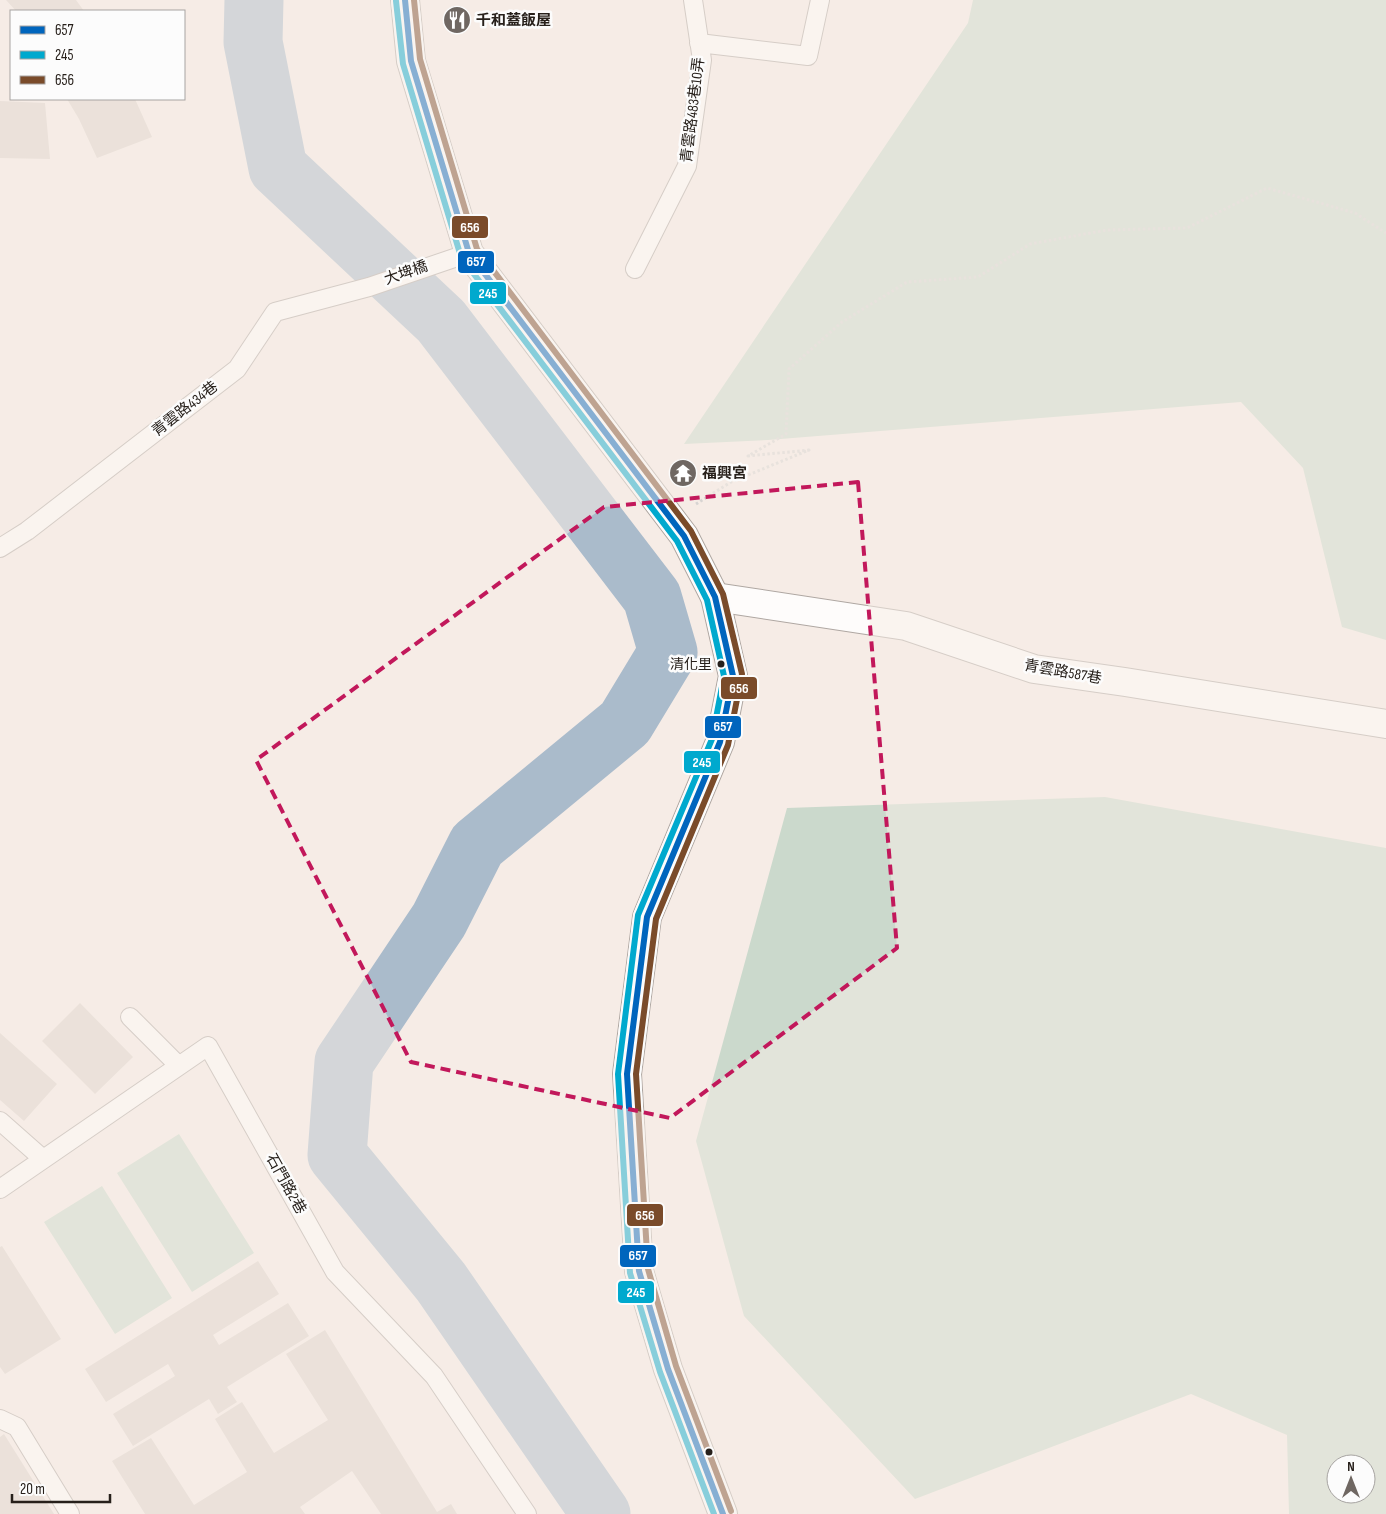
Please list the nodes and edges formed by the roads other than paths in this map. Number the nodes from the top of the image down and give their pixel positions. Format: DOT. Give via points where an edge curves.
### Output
graph roads {
  1 [pos="405,0"];
  2 [pos="693,0"];
  3 [pos="820,0"];
  4 [pos="699,43"];
  5 [pos="457,256"];
  6 [pos="635,269"];
  7 [pos="369,286"];
  8 [pos="0,548"];
  9 [pos="715,597"];
  10 [pos="1386,724"];
  11 [pos="130,1017"];
  12 [pos="179,1066"];
  13 [pos="0,1121"];
  14 [pos="43,1159"];
  15 [pos="0,1189"];
  16 [pos="0,1418"];
  17 [pos="70,1514"];
  18 [pos="527,1514"];
  19 [pos="723,1514"];
  1 -- 5 [label="street" via="411,61"];
  2 -- 4 [label="lane, 青雲路483巷10弄"];
  3 -- 4 [label="lane" via="808,56"];
  4 -- 6 [label="lane, 青雲路483巷10弄" via="702,60 687,166"];
  5 -- 7 [label="lane, 大埤橋"];
  5 -- 9 [label="street" via="672,519"];
  7 -- 8 [label="lane, 青雲路434巷" via="275,312 237,369 27,531"];
  9 -- 10 [label="street, 青雲路587巷" via="906,626 1034,669"];
  9 -- 19 [label="street" via="733,676 720,742 647,918 627,1074 640,1271 668,1369"];
  11 -- 12 [label="lane"];
  12 -- 14 [label="lane, 石門路2巷"];
  12 -- 18 [label="lane, 石門路2巷" via="208,1046 335,1272 434,1376"];
  13 -- 14 [label="lane"];
  14 -- 15 [label="lane, 石門路2巷"];
  16 -- 17 [label="lane" via="17,1427"];
}
